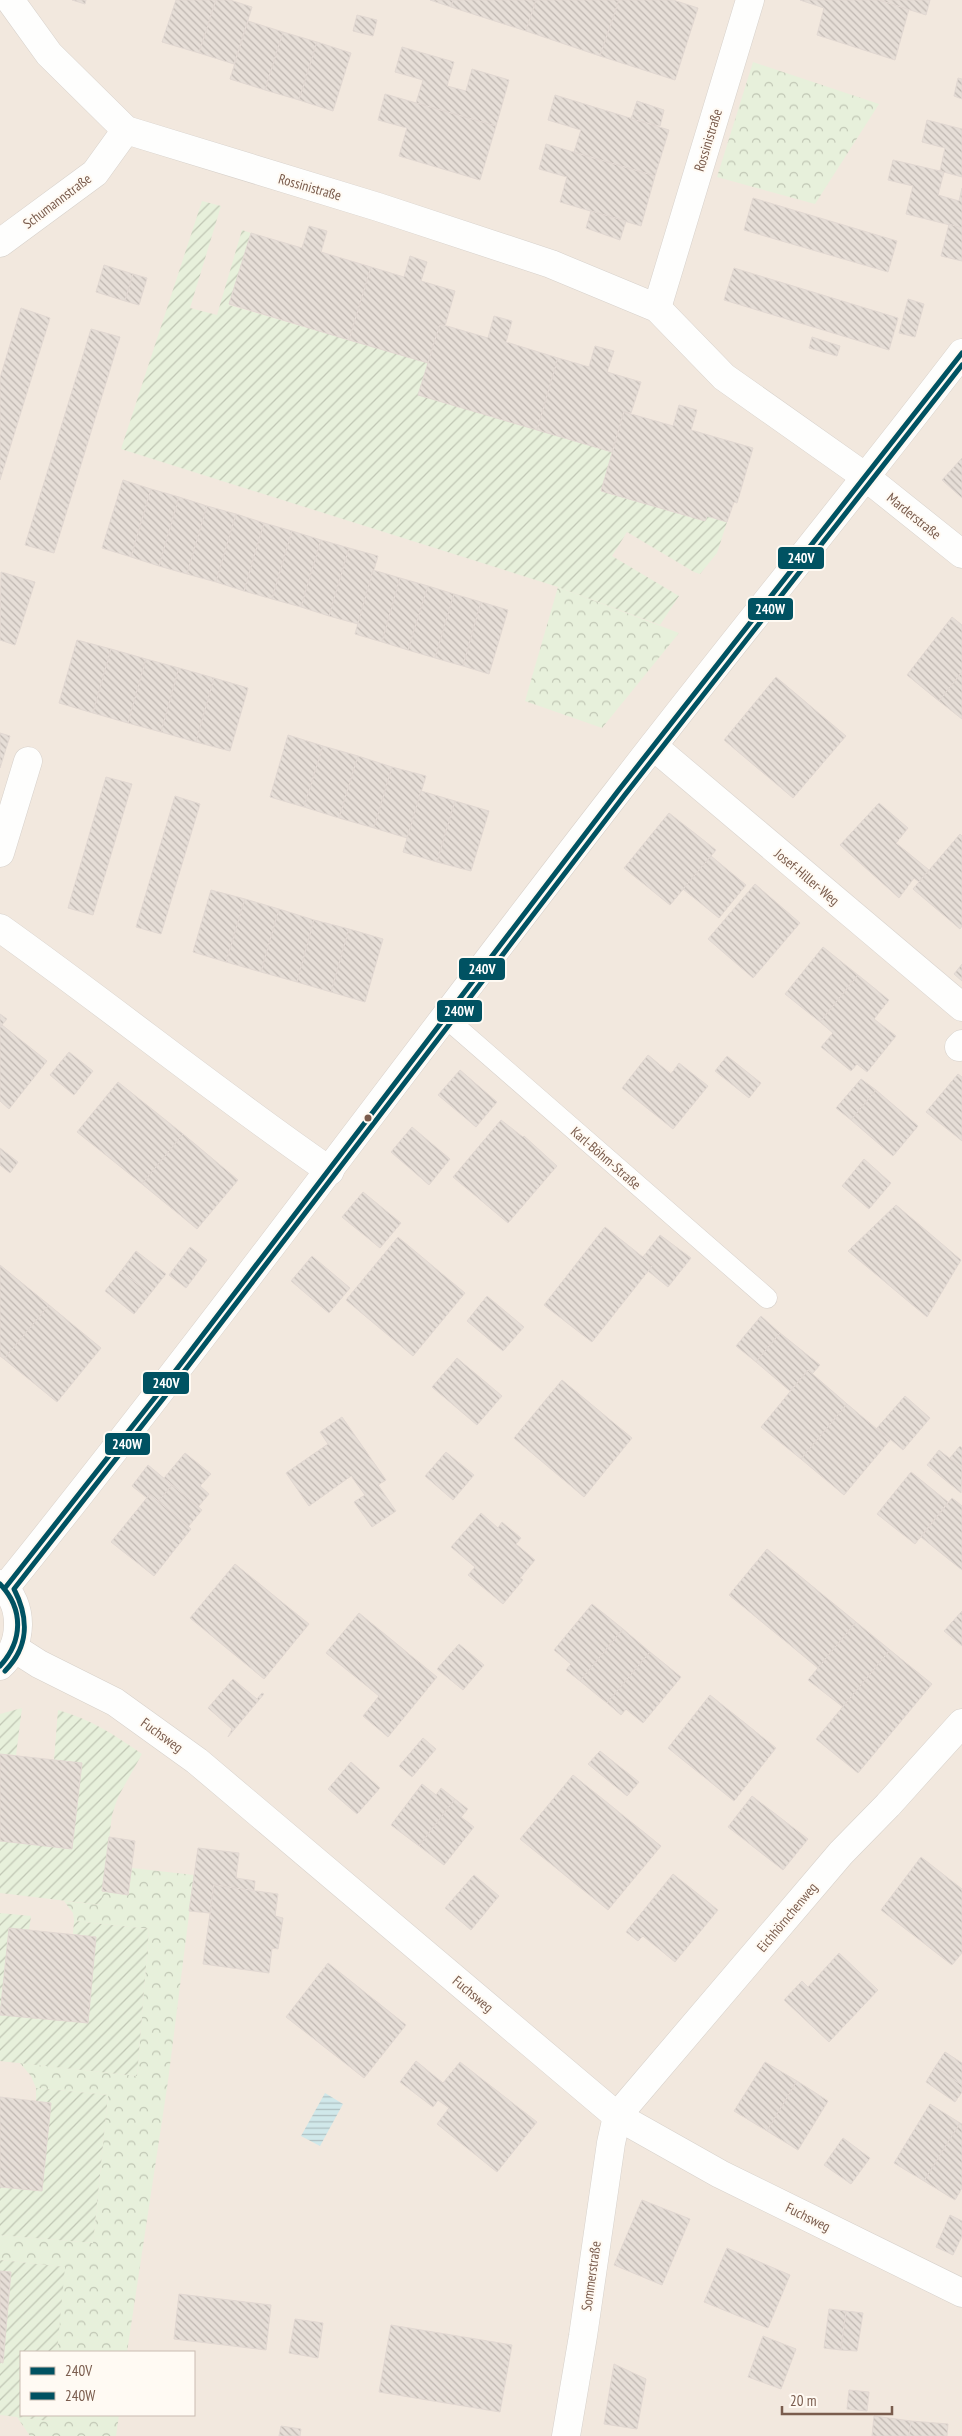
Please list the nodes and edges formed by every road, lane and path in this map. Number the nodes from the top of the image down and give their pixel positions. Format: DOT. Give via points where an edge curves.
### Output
graph roads {
  1 [pos="10,0"];
  2 [pos="750,0"];
  3 [pos="126,130"];
  4 [pos="0,244"];
  5 [pos="657,308"];
  6 [pos="962,353"];
  7 [pos="867,478"];
  8 [pos="962,554"];
  9 [pos="653,746"];
  10 [pos="28,761"];
  11 [pos="0,853"];
  12 [pos="0,928"];
  13 [pos="962,1007"];
  14 [pos="446,1018"];
  15 [pos="330,1171"];
  16 [pos="767,1298"];
  17 [pos="2,1586"];
  18 [pos="7,1657"];
  19 [pos="962,1723"];
  20 [pos="617,2116"];
  21 [pos="962,2293"];
  22 [pos="566,2436"];
  1 -- 3 [label="street, Rossinistraße" via="49,54"];
  2 -- 5 [label="street, Rossinistraße"];
  3 -- 4 [label="street, Schumannstraße" via="95,173"];
  3 -- 5 [label="street, Rossinistraße" via="551,264"];
  5 -- 7 [label="street, Rossinistraße" via="724,377"];
  6 -- 7 [label="street"];
  7 -- 8 [label="street, Marderstraße"];
  7 -- 9 [label="street"];
  9 -- 13 [label="street, Josef-Hiller-Weg"];
  9 -- 14 [label="street"];
  10 -- 11 [label="street"];
  12 -- 15 [label="street"];
  14 -- 15 [label="street"];
  14 -- 16 [label="lane, Karl-Böhm-Straße"];
  15 -- 17 [label="street"];
  17 -- 18 [label="street" via="15,1606 19,1627"];
  18 -- 20 [label="street, Fuchsweg" via="39,1664 115,1702 197,1761"];
  19 -- 20 [label="street, Eichhörnchenweg" via="841,1853"];
  20 -- 21 [label="street, Fuchsweg" via="720,2174"];
  20 -- 22 [label="street, Sommerstraße"];
}
